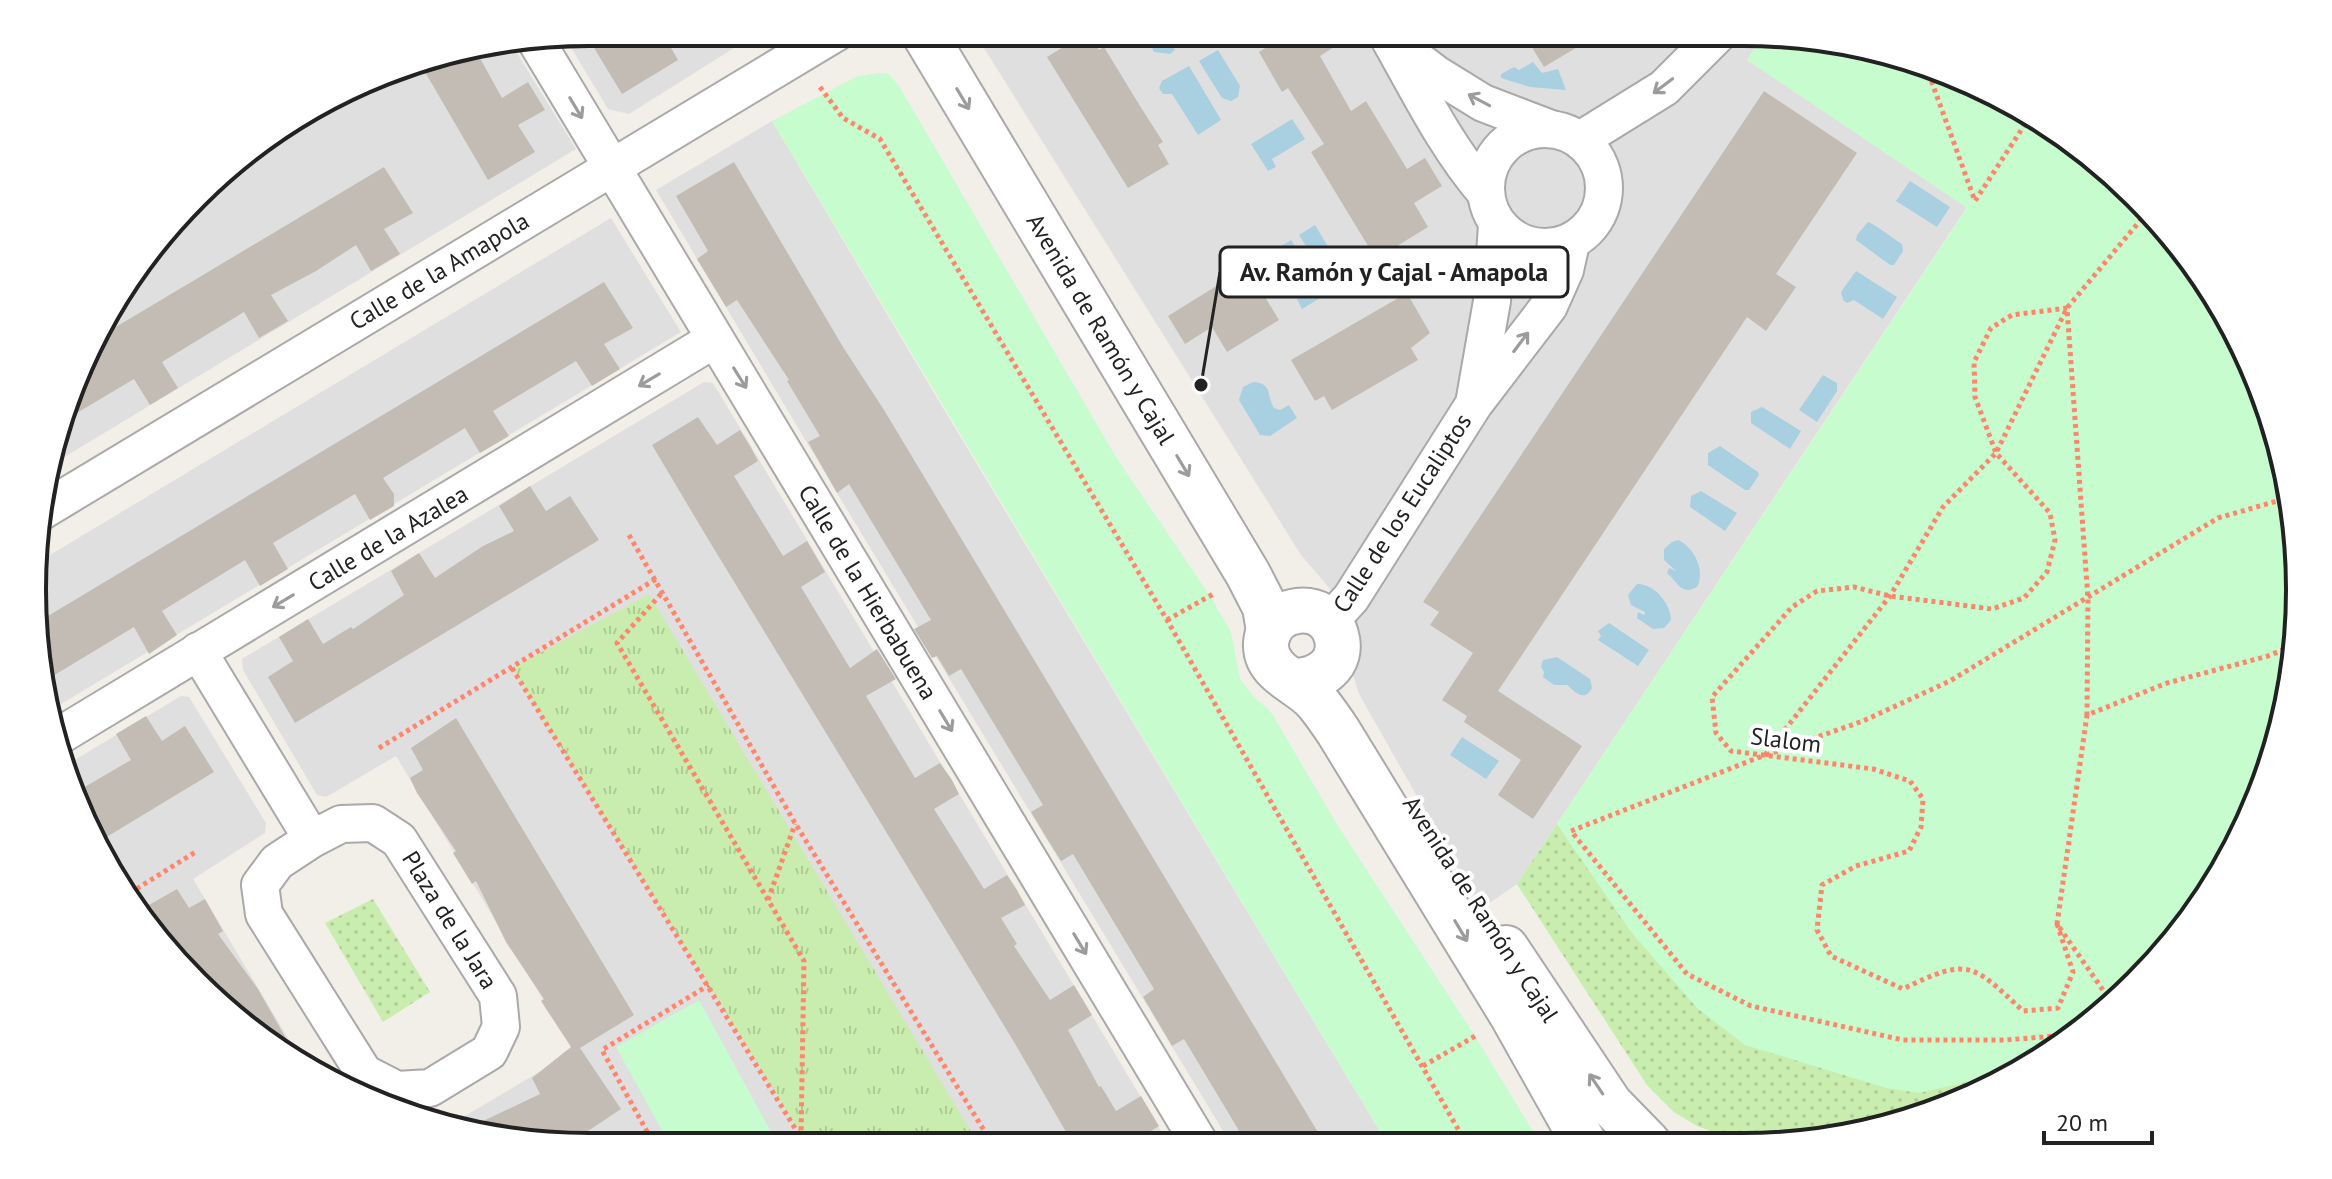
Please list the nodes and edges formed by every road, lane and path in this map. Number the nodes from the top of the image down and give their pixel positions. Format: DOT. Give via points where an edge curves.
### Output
graph roads {
  1 [pos="814,46"];
  2 [pos="931,46"];
  3 [pos="964,46"];
  4 [pos="1393,46"];
  5 [pos="1401,46"];
  6 [pos="1719,46"];
  7 [pos="540,49"];
  8 [pos="1931,80"];
  9 [pos="820,87"];
  10 [pos="2024,125"];
  11 [pos="1566,134"];
  12 [pos="611,167"];
  13 [pos="1491,209"];
  14 [pos="2141,220"];
  15 [pos="1571,243"];
  16 [pos="2067,308"];
  17 [pos="715,339"];
  18 [pos="1474,404"];
  19 [pos="1996,453"];
  20 [pos="2278,501"];
  21 [pos="53,504"];
  22 [pos="629,535"];
  23 [pos="656,579"];
  24 [pos="1225,587"];
  25 [pos="661,594"];
  26 [pos="1890,596"];
  27 [pos="2088,599"];
  28 [pos="1167,620"];
  29 [pos="1309,631"];
  30 [pos="2282,650"];
  31 [pos="198,651"];
  32 [pos="512,668"];
  33 [pos="2087,715"];
  34 [pos="66,732"];
  35 [pos="379,748"];
  36 [pos="1765,755"];
  37 [pos="795,823"];
  38 [pos="312,839"];
  39 [pos="197,851"];
  40 [pos="137,889"];
  41 [pos="768,900"];
  42 [pos="2057,924"];
  43 [pos="709,985"];
  44 [pos="2106,994"];
  45 [pos="1481,1033"];
  46 [pos="2051,1036"];
  47 [pos="1423,1066"];
  48 [pos="648,1133"];
  49 [pos="798,1133"];
  50 [pos="801,1133"];
  51 [pos="986,1133"];
  52 [pos="1193,1133"];
  53 [pos="1460,1133"];
  54 [pos="1578,1133"];
  55 [pos="1638,1133"];
  1 -- 12 [label="street, Calle de la Amapola"];
  2 -- 29 [label="street, Avenida de Ramón y Cajal, one-way" via="1265,607"];
  3 -- 29 [label="street, Avenida de Ramón y Cajal"];
  4 -- 13 [label="street"];
  11 -- 5 [label="street, one-way" via="1483,103"];
  6 -- 11 [label="street, one-way" via="1664,88"];
  7 -- 12 [label="street, Calle de la Hierbabuena, one-way"];
  8 -- 10 [label="path" via="1975,201"];
  9 -- 28 [label="path" via="843,118 880,139"];
  11 -- 13 [label="street" via="1530,130 1496,153 1487,172"];
  11 -- 15 [label="street" via="1594,155 1605,194 1599,214"];
  12 -- 17 [label="street, Calle de la Hierbabuena"];
  12 -- 21 [label="street, Calle de la Amapola"];
  13 -- 15 [label="street" via="1518,242 1544,248"];
  13 -- 18 [label="street, Calle de los Eucaliptos" via="1492,301"];
  14 -- 16 [label="path"];
  18 -- 15 [label="street, Calle de los Eucaliptos, one-way" via="1549,306"];
  16 -- 19 [label="path"];
  16 -- 19 [label="path, Slalom" via="2012,315 1991,328 1974,362 1975,397"];
  16 -- 27 [label="path"];
  17 -- 31 [label="street, Calle de la Azalea, one-way"];
  17 -- 52 [label="street, Calle de la Hierbabuena, one-way"];
  18 -- 29 [label="street, Calle de los Eucaliptos" via="1351,598"];
  19 -- 26 [label="path" via="1943,507"];
  19 -- 26 [label="path, Slalom" via="2050,513 2055,540 2047,572 2024,598 1992,609"];
  20 -- 27 [label="path" via="2218,518"];
  22 -- 23 [label="path"];
  23 -- 25 [label="path"];
  23 -- 32 [label="path"];
  24 -- 28 [label="path"];
  25 -- 37 [label="path"];
  25 -- 41 [label="path" via="617,643"];
  26 -- 36 [label="path"];
  26 -- 36 [label="path, Slalom" via="1854,587 1817,591 1792,607 1712,697 1716,733 1731,751"];
  27 -- 33 [label="path"];
  27 -- 36 [label="path" via="1950,681 1863,721"];
  28 -- 47 [label="path"];
  29 -- 54 [label="street, Avenida de Ramón y Cajal, one-way" via="1324,674 1294,681 1317,701 1338,731"];
  55 -- 29 [label="street, Avenida de Ramón y Cajal, one-way" via="1610,1104 1539,1000 1357,719"];
  30 -- 33 [label="path" via="2167,683"];
  31 -- 34 [label="street, Calle de la Azalea"];
  31 -- 38 [label="street"];
  32 -- 35 [label="path"];
  32 -- 43 [label="path"];
  33 -- 42 [label="path"];
  36 -- 42 [label="path, Slalom" via="1873,769 1910,781 1923,799 1921,827 1909,851 1856,866 1822,885 1817,930 1831,956 1903,989 1933,974 1965,967 1988,978 2023,1011 2058,1008 2073,972"];
  36 -- 46 [label="path" via="1571,831 1687,974 1751,1006 1903,1040"];
  37 -- 41 [label="path"];
  37 -- 51 [label="path"];
  38 -- 38 [label="street, Plaza de la Jara" via="277,862 260,885 264,914 364,1073 397,1090 430,1088 489,1052 501,1027 498,996 399,840 373,823 341,824"];
  39 -- 40 [label="path"];
  41 -- 50 [label="path" via="804,961"];
  42 -- 44 [label="path"];
  43 -- 48 [label="path" via="602,1050"];
  43 -- 49 [label="path"];
  45 -- 47 [label="path"];
  47 -- 53 [label="path"];
}
